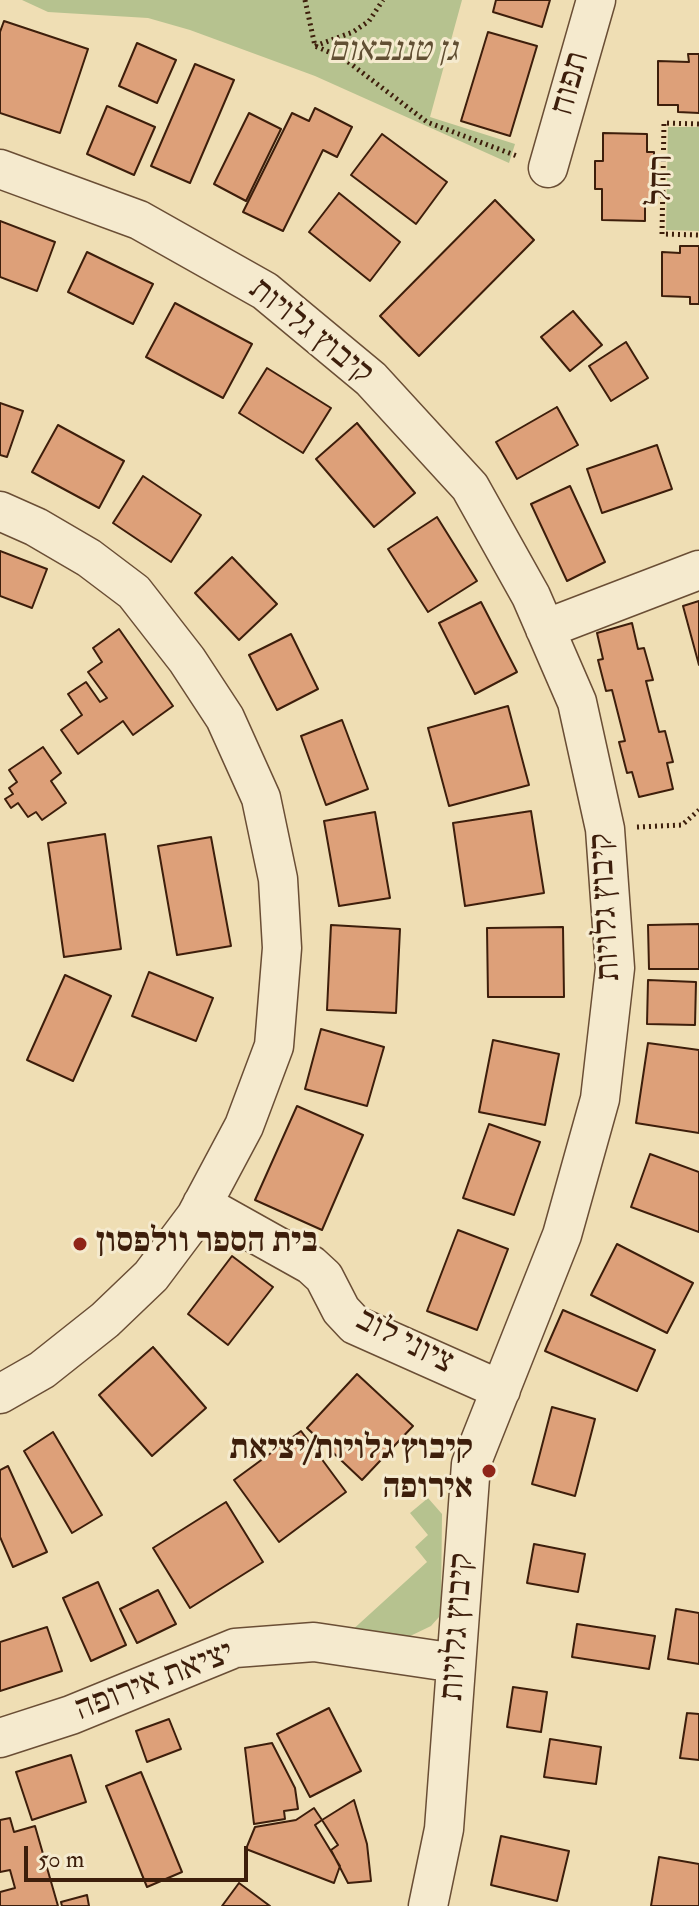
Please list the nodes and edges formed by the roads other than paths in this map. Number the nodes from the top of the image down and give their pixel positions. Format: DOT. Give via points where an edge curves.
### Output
graph roads {
  1 [pos="596,0"];
  2 [pos="548,168"];
  3 [pos="0,169"];
  4 [pos="0,511"];
  5 [pos="699,570"];
  6 [pos="545,629"];
  7 [pos="202,1204"];
  8 [pos="501,1390"];
  9 [pos="0,1394"];
  10 [pos="456,1663"];
  11 [pos="0,1738"];
  12 [pos="428,1906"];
  1 -- 2 [label="street, תפוח"];
  3 -- 6 [label="street, קיבוץ גלויות" via="139,220 265,291 371,379 470,487"];
  4 -- 7 [label="street" via="89,558 134,592 225,718 261,798 278,879 282,948 274,1046 244,1126"];
  5 -- 6 [label="street"];
  6 -- 8 [label="street, קיבוץ גלויות" via="577,702 605,829 615,968 600,1099 562,1235"];
  7 -- 8 [label="street, ציוני לוב" via="311,1265 355,1325"];
  7 -- 9 [label="street" via="151,1276 105,1320 42,1370"];
  8 -- 10 [label="street, קיבוץ גלויות" via="471,1464"];
  10 -- 11 [label="street, יציאת אירופה" via="314,1642 235,1648"];
  10 -- 12 [label="street, קיבוץ גלויות" via="444,1829"];
}
